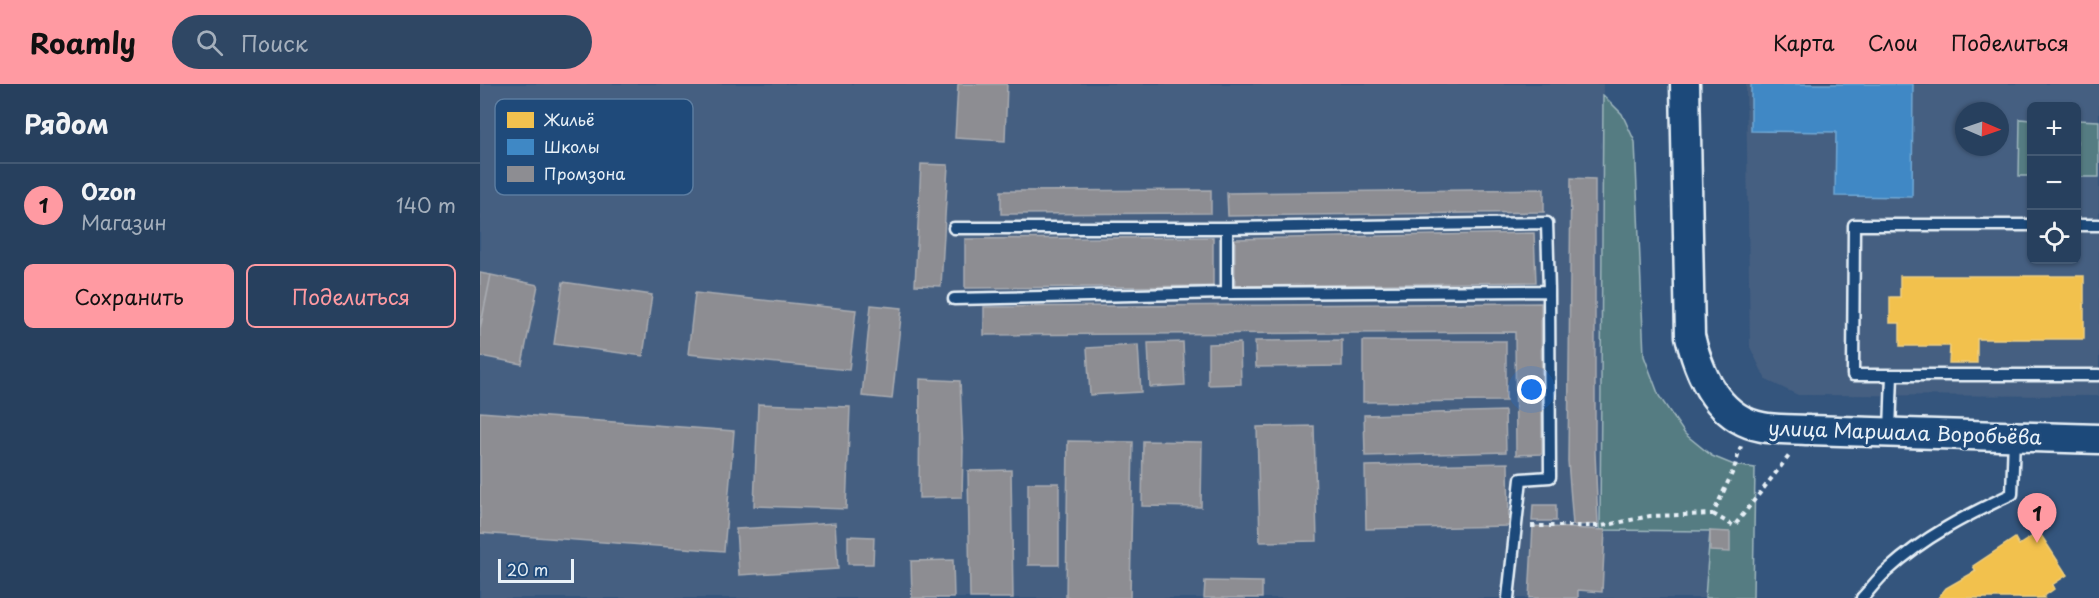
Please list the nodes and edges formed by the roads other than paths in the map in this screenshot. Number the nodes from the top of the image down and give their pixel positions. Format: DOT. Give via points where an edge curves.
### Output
graph roads {
  1 [pos="1685,84"];
  2 [pos="2027,225"];
  3 [pos="2081,225"];
  4 [pos="2099,225"];
  5 [pos="954,228"];
  6 [pos="1227,228"];
  7 [pos="1549,291"];
  8 [pos="1227,293"];
  9 [pos="954,299"];
  10 [pos="1892,375"];
  11 [pos="2099,375"];
  12 [pos="1890,434"];
  13 [pos="2014,437"];
  14 [pos="2099,439"];
  15 [pos="1508,598"];
  16 [pos="1862,598"];
  1 -- 12 [label="main road, улица Маршала Воробьёва" via="1690,336 1703,377 1730,412 1762,427"];
  2 -- 10 [label="lane" via="1854,225 1853,375"];
  3 -- 4 [label="lane"];
  5 -- 6 [label="lane"];
  6 -- 7 [label="lane" via="1547,223"];
  6 -- 8 [label="lane"];
  7 -- 8 [label="lane"];
  7 -- 15 [label="lane" via="1550,477 1521,479"];
  8 -- 9 [label="lane"];
  10 -- 11 [label="lane"];
  10 -- 12 [label="lane"];
  12 -- 13 [label="main road, улица Маршала Воробьёва"];
  13 -- 14 [label="main road, улица Маршала Воробьёва"];
  13 -- 16 [label="lane" via="2012,494 1961,517 1927,540 1887,571"];
}
